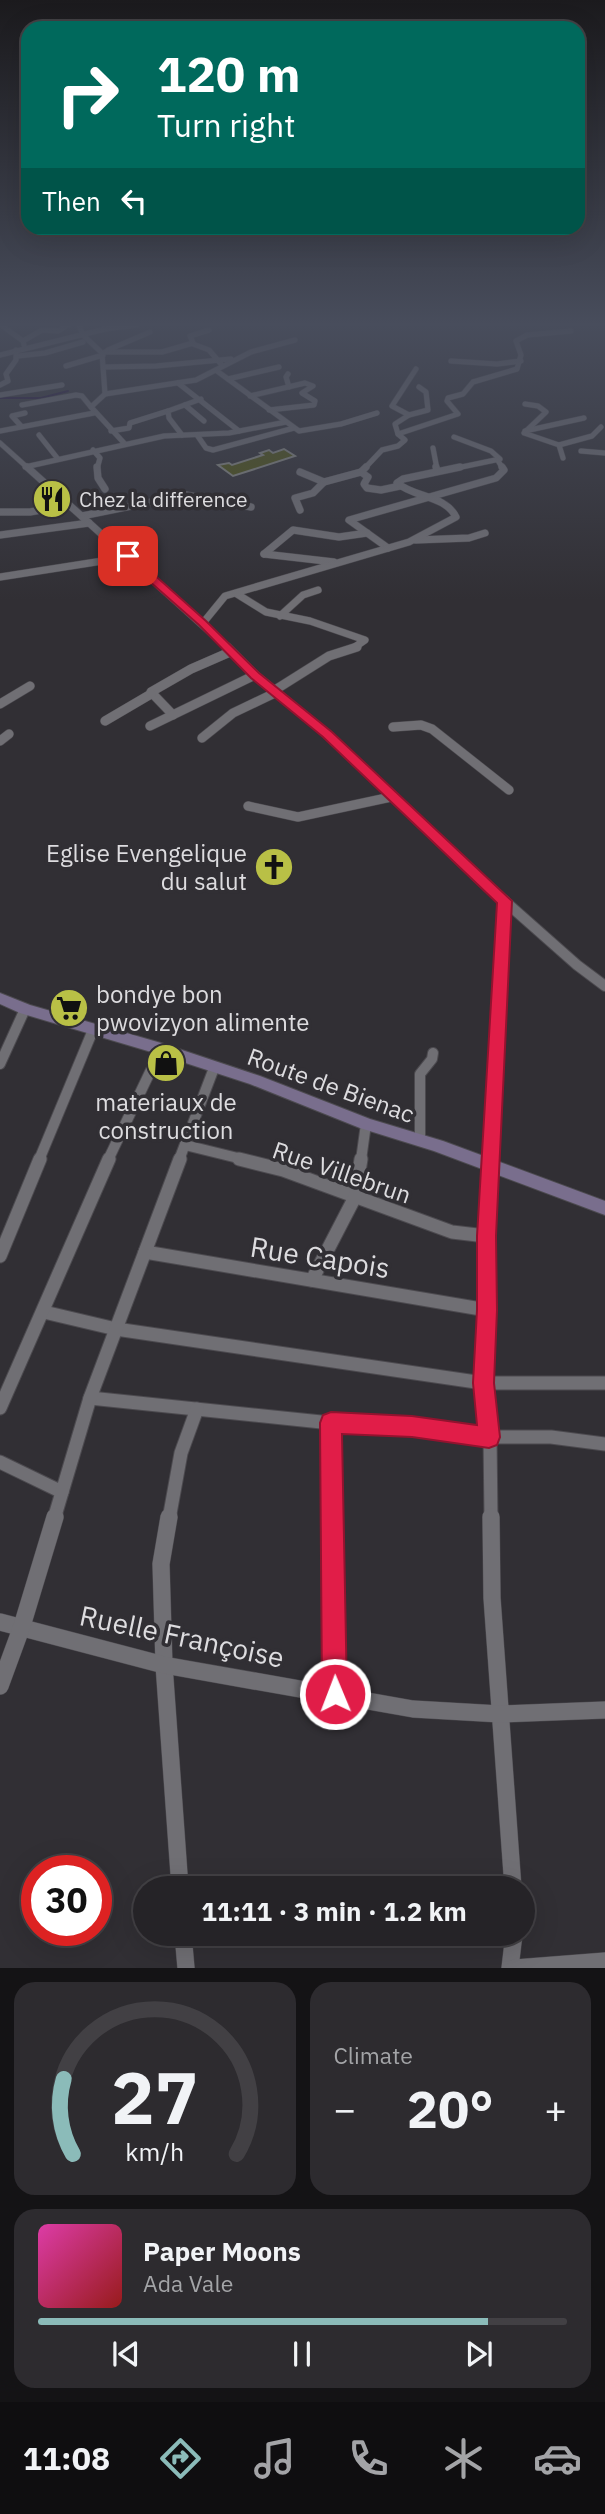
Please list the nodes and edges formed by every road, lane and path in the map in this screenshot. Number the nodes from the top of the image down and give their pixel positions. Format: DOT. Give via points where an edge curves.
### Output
graph roads {
  1 [pos="13,417"];
  2 [pos="62,417"];
  3 [pos="99,417"];
  4 [pos="150,417"];
  5 [pos="169,417"];
  6 [pos="199,417"];
  7 [pos="222,417"];
  8 [pos="279,417"];
  9 [pos="362,417"];
  10 [pos="406,417"];
  11 [pos="449,417"];
  12 [pos="540,417"];
  13 [pos="204,421"];
  14 [pos="286,422"];
  15 [pos="21,426"];
  16 [pos="601,426"];
  17 [pos="294,428"];
  18 [pos="0,431"];
  19 [pos="111,431"];
  20 [pos="239,431"];
  21 [pos="524,431"];
  22 [pos="398,434"];
  23 [pos="39,435"];
  24 [pos="182,435"];
  25 [pos="197,435"];
  26 [pos="454,437"];
  27 [pos="536,439"];
  28 [pos="124,443"];
  29 [pos="559,445"];
  30 [pos="1,446"];
  31 [pos="433,448"];
  32 [pos="93,450"];
  33 [pos="581,451"];
  34 [pos="605,453"];
  35 [pos="563,458"];
  36 [pos="58,459"];
  37 [pos="497,459"];
  38 [pos="25,467"];
  39 [pos="438,471"];
  40 [pos="300,472"];
  41 [pos="361,472"];
  42 [pos="324,482"];
  43 [pos="400,486"];
  44 [pos="105,489"];
  45 [pos="426,498"];
  46 [pos="69,505"];
  47 [pos="251,507"];
  48 [pos="300,510"];
  49 [pos="0,512"];
  50 [pos="18,512"];
  51 [pos="85,519"];
  52 [pos="367,533"];
  53 [pos="485,533"];
  54 [pos="9,534"];
  55 [pos="0,535"];
  56 [pos="413,540"];
  57 [pos="388,548"];
  58 [pos="128,556"];
  59 [pos="339,562"];
  60 [pos="0,577"];
  61 [pos="318,590"];
  62 [pos="237,594"];
  63 [pos="279,616"];
  64 [pos="202,623"];
  65 [pos="230,652"];
  66 [pos="255,676"];
  67 [pos="30,686"];
  68 [pos="276,691"];
  69 [pos="150,694"];
  70 [pos="0,704"];
  71 [pos="173,715"];
  72 [pos="105,720"];
  73 [pos="150,726"];
  74 [pos="393,727"];
  75 [pos="9,734"];
  76 [pos="202,738"];
  77 [pos="0,741"];
  78 [pos="509,790"];
  79 [pos="391,797"];
  80 [pos="248,806"];
  81 [pos="505,901"];
  82 [pos="605,986"];
  83 [pos="0,998"];
  84 [pos="25,1009"];
  85 [pos="93,1030"];
  86 [pos="161,1049"];
  87 [pos="433,1053"];
  88 [pos="0,1063"];
  89 [pos="214,1068"];
  90 [pos="366,1124"];
  91 [pos="420,1141"];
  92 [pos="185,1145"];
  93 [pos="491,1167"];
  94 [pos="355,1197"];
  95 [pos="605,1197"];
  96 [pos="605,1208"];
  97 [pos="486,1236"];
  98 [pos="145,1252"];
  99 [pos="0,1256"];
  100 [pos="312,1280"];
  101 [pos="487,1310"];
  102 [pos="44,1312"];
  103 [pos="116,1329"];
  104 [pos="484,1383"];
  105 [pos="605,1383"];
  106 [pos="90,1398"];
  107 [pos="0,1408"];
  108 [pos="197,1409"];
  109 [pos="331,1423"];
  110 [pos="489,1437"];
  111 [pos="605,1444"];
  112 [pos="0,1462"];
  113 [pos="62,1492"];
  114 [pos="0,1622"];
  115 [pos="22,1626"];
  116 [pos="164,1665"];
  117 [pos="0,1686"];
  118 [pos="335,1694"];
  119 [pos="605,1710"];
  120 [pos="500,1713"];
  121 [pos="179,1876"];
  122 [pos="512,1876"];
  123 [pos="184,1946"];
  124 [pos="514,1946"];
  125 [pos="605,1961"];
  126 [pos="186,1968"];
  127 [pos="513,1968"];
  1 -- 15 [label="street"];
  2 -- 15 [label="street"];
  3 -- 19 [label="street"];
  4 -- 19 [label="street"];
  5 -- 24 [label="street"];
  6 -- 13 [label="street"];
  7 -- 20 [label="street"];
  8 -- 14 [label="street"];
  9 -- 17 [label="street" via="299,432"];
  10 -- 22 [label="street" via="395,424"];
  11 -- 22 [label="street"];
  12 -- 21 [label="street"];
  14 -- 17 [label="street"];
  14 -- 20 [label="street"];
  15 -- 18 [label="street"];
  16 -- 29 [label="street" via="592,436"];
  17 -- 25 [label="street" via="213,450"];
  19 -- 28 [label="street"];
  20 -- 25 [label="street"];
  21 -- 27 [label="street"];
  21 -- 27 [label="street" via="585,417"];
  22 -- 41 [label="street" via="405,437 404,442 382,450"];
  23 -- 36 [label="street"];
  24 -- 25 [label="street"];
  24 -- 28 [label="street"];
  26 -- 37 [label="street" via="491,451"];
  27 -- 29 [label="street"];
  28 -- 32 [label="street"];
  29 -- 35 [label="street"];
  30 -- 38 [label="street"];
  31 -- 39 [label="street"];
  32 -- 36 [label="street"];
  32 -- 44 [label="street" via="100,458 97,480"];
  33 -- 34 [label="street"];
  36 -- 38 [label="street"];
  37 -- 39 [label="street"];
  37 -- 45 [label="street" via="504,470 496,478"];
  38 -- 46 [label="street"];
  39 -- 43 [label="street" via="403,479 397,483"];
  40 -- 42 [label="street"];
  41 -- 42 [label="street"];
  41 -- 43 [label="street" via="368,477 367,488"];
  42 -- 48 [label="street" via="313,493 295,498"];
  43 -- 45 [label="street"];
  45 -- 52 [label="street" via="349,520"];
  45 -- 56 [label="street" via="444,502 456,517"];
  46 -- 50 [label="street"];
  46 -- 51 [label="street"];
  47 -- 51 [label="street" via="186,495"];
  49 -- 50 [label="street"];
  50 -- 54 [label="street"];
  51 -- 54 [label="street"];
  51 -- 58 [label="street"];
  52 -- 57 [label="street"];
  52 -- 59 [label="street" via="352,538 293,530 264,554"];
  53 -- 56 [label="street"];
  54 -- 55 [label="street"];
  56 -- 57 [label="street"];
  57 -- 59 [label="street"];
  58 -- 60 [label="street"];
  58 -- 64 [label="street"];
  59 -- 62 [label="street"];
  61 -- 63 [label="street" via="303,594"];
  62 -- 63 [label="street"];
  62 -- 64 [label="street" via="225,596"];
  63 -- 68 [label="street" via="310,621 365,640 356,648 329,656"];
  64 -- 65 [label="street"];
  65 -- 66 [label="street"];
  65 -- 69 [label="street"];
  66 -- 68 [label="street"];
  66 -- 71 [label="street"];
  67 -- 70 [label="street"];
  68 -- 76 [label="street" via="233,713"];
  68 -- 79 [label="street"];
  69 -- 71 [label="street"];
  69 -- 72 [label="street"];
  71 -- 73 [label="street"];
  74 -- 78 [label="street" via="432,729"];
  75 -- 77 [label="street"];
  79 -- 80 [label="street" via="298,817"];
  79 -- 81 [label="street"];
  81 -- 82 [label="street"];
  81 -- 93 [label="street"];
  83 -- 84 [label="main road, Route de Bienac"];
  84 -- 85 [label="main road, Route de Bienac"];
  84 -- 88 [label="street"];
  85 -- 86 [label="main road, Route de Bienac"];
  85 -- 99 [label="street"];
  86 -- 89 [label="main road, Route de Bienac"];
  86 -- 102 [label="street"];
  87 -- 91 [label="street" via="420,1074"];
  89 -- 90 [label="main road, Route de Bienac"];
  89 -- 92 [label="street"];
  90 -- 91 [label="main road, Route de Bienac"];
  90 -- 94 [label="street"];
  91 -- 93 [label="main road, Route de Bienac"];
  92 -- 94 [label="street, Rue Villebrun" via="283,1170"];
  92 -- 98 [label="street"];
  93 -- 96 [label="main road, Route de Bienac"];
  93 -- 97 [label="street"];
  94 -- 97 [label="street, Rue Villebrun" via="452,1232"];
  94 -- 100 [label="street"];
  95 -- 96 [label="street"];
  97 -- 101 [label="street"];
  98 -- 100 [label="street, Rue Capois"];
  98 -- 103 [label="street"];
  100 -- 101 [label="street, Rue Capois"];
  101 -- 104 [label="street"];
  102 -- 103 [label="street"];
  102 -- 107 [label="street"];
  103 -- 104 [label="street"];
  103 -- 106 [label="street"];
  104 -- 105 [label="street"];
  104 -- 110 [label="street"];
  106 -- 108 [label="street"];
  106 -- 113 [label="street"];
  108 -- 109 [label="street"];
  108 -- 116 [label="street" via="181,1453 161,1564"];
  109 -- 110 [label="street"];
  109 -- 118 [label="street"];
  110 -- 111 [label="street" via="551,1437"];
  110 -- 120 [label="street"];
  112 -- 113 [label="street"];
  113 -- 115 [label="street"];
  114 -- 115 [label="street, Ruelle Françoise"];
  115 -- 116 [label="street, Ruelle Françoise"];
  115 -- 117 [label="street"];
  116 -- 118 [label="street, Ruelle Françoise"];
  116 -- 121 [label="street"];
  118 -- 120 [label="street, Ruelle Françoise" via="413,1709"];
  119 -- 120 [label="street, Ruelle Françoise"];
  120 -- 122 [label="street"];
  123 -- 126 [label="street"];
  124 -- 127 [label="street"];
  125 -- 127 [label="street"];
}
